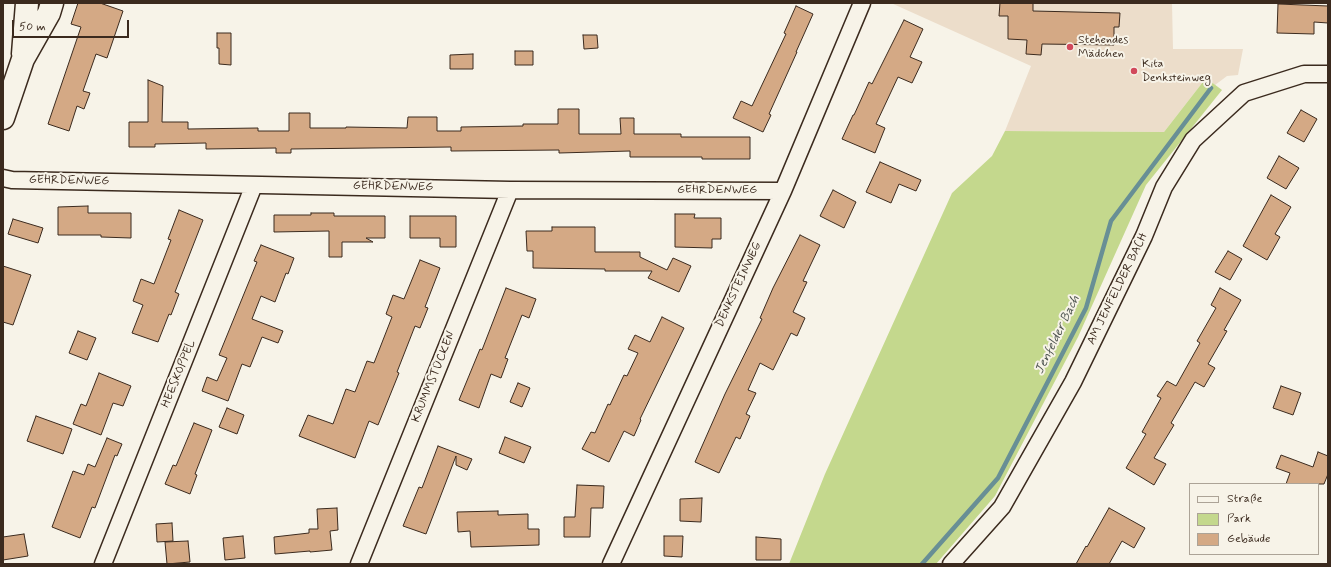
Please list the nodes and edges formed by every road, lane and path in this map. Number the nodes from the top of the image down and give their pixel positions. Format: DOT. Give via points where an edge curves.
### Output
graph roads {
  1 [pos="27,3"];
  2 [pos="52,3"];
  3 [pos="862,3"];
  4 [pos="23,59"];
  5 [pos="1328,74"];
  6 [pos="3,118"];
  7 [pos="3,178"];
  8 [pos="254,185"];
  9 [pos="510,190"];
  10 [pos="782,191"];
  11 [pos="103,564"];
  12 [pos="359,564"];
  13 [pos="611,564"];
  14 [pos="951,564"];
  1 -- 4 [label="main road"];
  2 -- 4 [label="main road"];
  3 -- 10 [label="street, DENKSTEINWEG"];
  4 -- 6 [label="main road"];
  5 -- 14 [label="street, AM JENFELDER BACH" via="1304,74 1244,93 1193,140 1164,187 1144,236 1073,382 1002,507"];
  7 -- 8 [label="street, GEHRDENWEG"];
  8 -- 9 [label="street, GEHRDENWEG"];
  8 -- 11 [label="street, HEESKOPPEL"];
  9 -- 10 [label="street, GEHRDENWEG"];
  9 -- 12 [label="street, KRUMMSTÜCKEN"];
  10 -- 13 [label="street, DENKSTEINWEG"];
}
